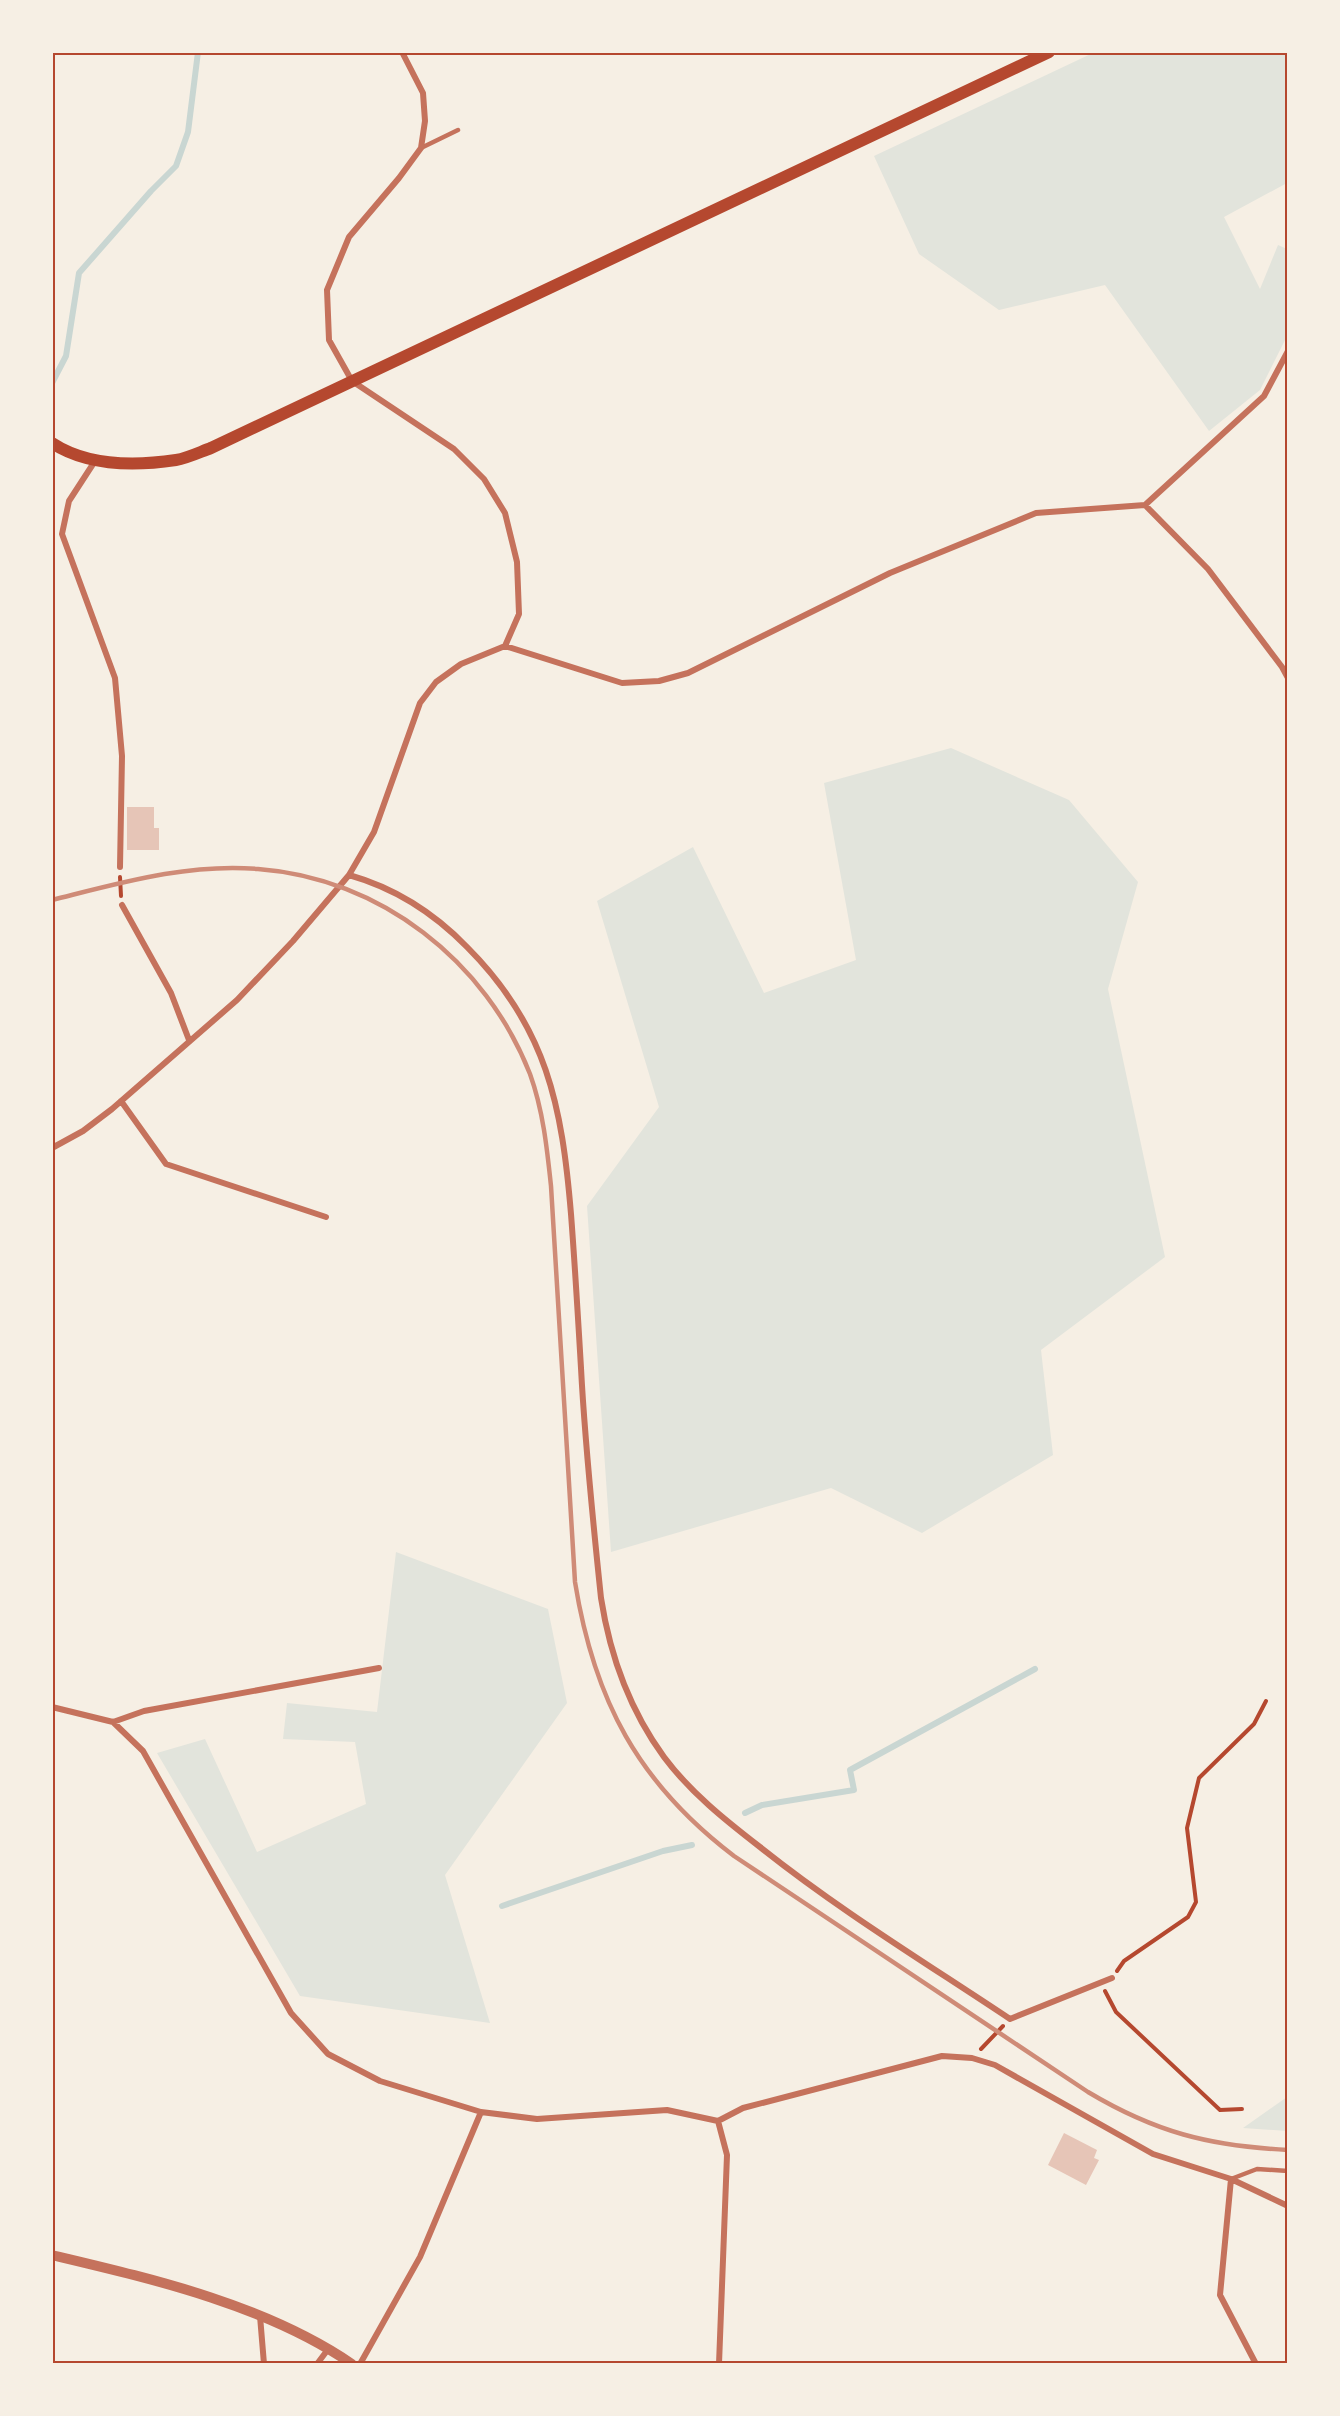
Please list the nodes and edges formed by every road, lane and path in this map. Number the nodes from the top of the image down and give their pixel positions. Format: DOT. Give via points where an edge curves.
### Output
graph roads {
  1 [pos="402,52"];
  2 [pos="1049,52"];
  3 [pos="458,130"];
  4 [pos="421,148"];
  5 [pos="1287,351"];
  6 [pos="352,381"];
  7 [pos="52,443"];
  8 [pos="95,460"];
  9 [pos="1144,505"];
  10 [pos="504,646"];
  11 [pos="1287,678"];
  12 [pos="120,867"];
  13 [pos="349,875"];
  14 [pos="122,905"];
  15 [pos="189,1040"];
  16 [pos="121,1101"];
  17 [pos="52,1148"];
  18 [pos="326,1217"];
  19 [pos="379,1668"];
  20 [pos="1266,1701"];
  21 [pos="52,1707"];
  22 [pos="113,1722"];
  23 [pos="1112,1978"];
  24 [pos="1101,1982"];
  25 [pos="1010,2019"];
  26 [pos="972,2058"];
  27 [pos="1242,2109"];
  28 [pos="481,2112"];
  29 [pos="718,2121"];
  30 [pos="1287,2171"];
  31 [pos="1231,2179"];
  32 [pos="1287,2206"];
  33 [pos="52,2255"];
  34 [pos="260,2316"];
  35 [pos="329,2348"];
  36 [pos="264,2364"];
  37 [pos="317,2364"];
  38 [pos="352,2364"];
  39 [pos="360,2364"];
  40 [pos="719,2364"];
  41 [pos="1256,2364"];
  1 -- 4 [label="street" via="423,93 425,121"];
  2 -- 6 [label="main road"];
  3 -- 4 [label="lane"];
  4 -- 6 [label="street" via="349,237 327,290 329,340"];
  5 -- 9 [label="street" via="1264,396"];
  6 -- 8 [label="main road" via="178,460 134,464"];
  6 -- 10 [label="street" via="454,449 484,480 505,513 517,562 519,614"];
  7 -- 8 [label="main road"];
  8 -- 12 [label="street" via="69,501 62,534 115,678 122,756"];
  9 -- 10 [label="street" via="1036,513 890,573 688,673 659,681 622,683"];
  9 -- 11 [label="street" via="1208,569"];
  10 -- 13 [label="street" via="461,664 436,682 420,703 374,832"];
  12 -- 14 [label="path"];
  13 -- 15 [label="street" via="237,1000"];
  13 -- 25 [label="street" via="410,901 434,917 475,955 518,1012 550,1082 567,1165 601,1598 612,1656 649,1734 665,1758 704,1800 781,1864"];
  14 -- 15 [label="street" via="171,993"];
  15 -- 16 [label="street"];
  16 -- 17 [label="street" via="83,1131"];
  16 -- 18 [label="street" via="166,1164"];
  19 -- 22 [label="street" via="144,1711"];
  20 -- 23 [label="path" via="1254,1724 1199,1778 1187,1828 1196,1902 1188,1917 1124,1961"];
  21 -- 22 [label="street"];
  22 -- 28 [label="street" via="143,1751 291,2013 328,2054 380,2081"];
  23 -- 24 [label="street"];
  24 -- 25 [label="street"];
  24 -- 27 [label="path" via="1116,2012 1220,2110"];
  25 -- 26 [label="path"];
  26 -- 29 [label="street" via="942,2056 743,2108"];
  26 -- 31 [label="street" via="995,2065 1153,2154"];
  28 -- 29 [label="street" via="537,2119 668,2110"];
  28 -- 39 [label="street" via="420,2257"];
  29 -- 40 [label="street" via="727,2155"];
  30 -- 31 [label="lane" via="1257,2169"];
  31 -- 32 [label="street"];
  31 -- 41 [label="street" via="1220,2295"];
  33 -- 34 [label="street" via="153,2279"];
  34 -- 35 [label="street"];
  34 -- 36 [label="street"];
  35 -- 37 [label="street"];
  35 -- 38 [label="street"];
}
